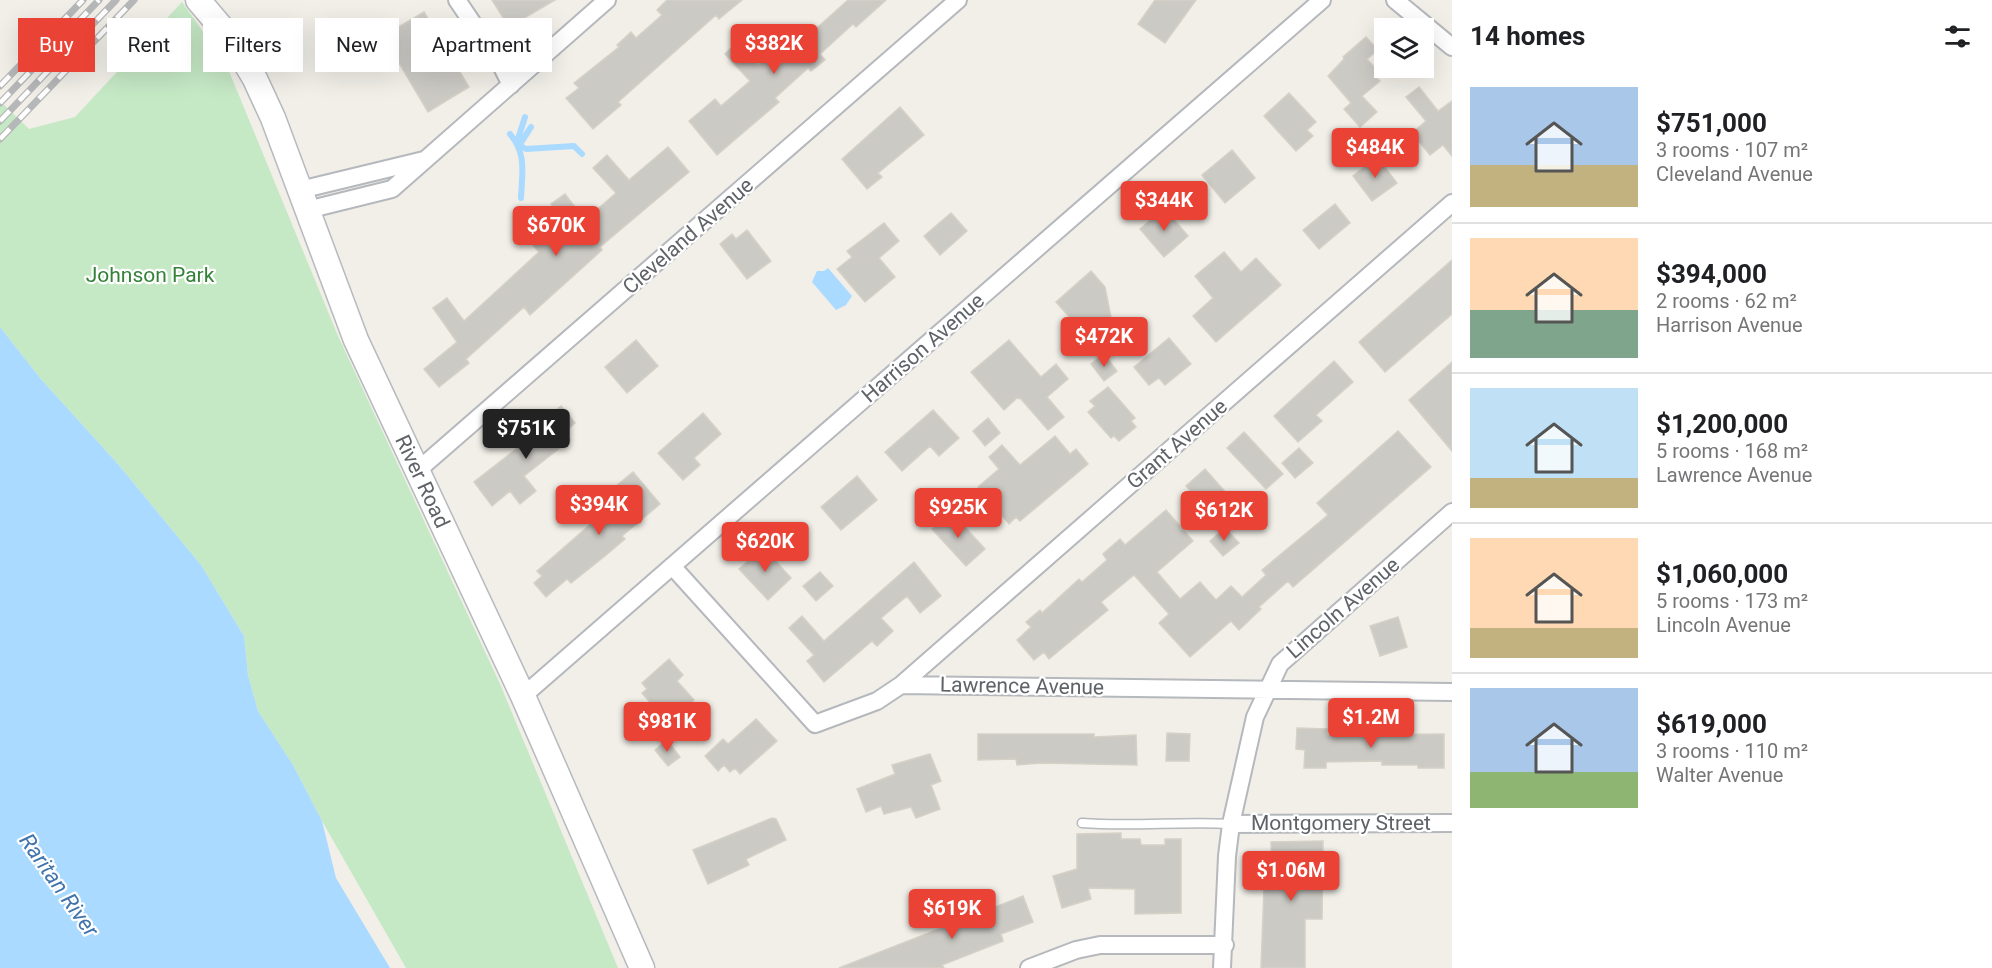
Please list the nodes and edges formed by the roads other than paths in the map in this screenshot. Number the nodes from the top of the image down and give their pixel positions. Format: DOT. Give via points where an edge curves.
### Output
graph roads {
  1 [pos="198,0"];
  2 [pos="457,0"];
  3 [pos="607,0"];
  4 [pos="958,0"];
  5 [pos="1322,0"];
  6 [pos="1395,0"];
  7 [pos="1452,47"];
  8 [pos="511,85"];
  9 [pos="303,200"];
  10 [pos="1452,203"];
  11 [pos="417,471"];
  12 [pos="1452,512"];
  13 [pos="672,567"];
  14 [pos="901,685"];
  15 [pos="1267,690"];
  16 [pos="1452,692"];
  17 [pos="523,696"];
  18 [pos="1082,823"];
  19 [pos="1452,823"];
  20 [pos="1231,824"];
  21 [pos="1225,945"];
  22 [pos="642,968"];
  23 [pos="1029,968"];
  24 [pos="1222,968"];
  1 -- 9 [label="street, River Road" via="232,40 255,79"];
  2 -- 8 [label="street"];
  3 -- 8 [label="street"];
  4 -- 11 [label="street, Cleveland Avenue"];
  5 -- 13 [label="street, Harrison Avenue"];
  6 -- 7 [label="street"];
  8 -- 9 [label="street" via="392,189"];
  9 -- 11 [label="street, River Road" via="356,340"];
  10 -- 14 [label="street, Grant Avenue"];
  11 -- 17 [label="street, River Road"];
  12 -- 15 [label="street, Lincoln Avenue" via="1280,664"];
  13 -- 14 [label="street" via="815,724 877,701"];
  13 -- 17 [label="street, Harrison Avenue"];
  14 -- 15 [label="street, Lawrence Avenue"];
  15 -- 16 [label="street, Lawrence Avenue"];
  15 -- 20 [label="street, Lincoln Avenue" via="1255,717"];
  17 -- 22 [label="street, River Road"];
  18 -- 20 [label="lane"];
  19 -- 20 [label="street, Montgomery Street"];
  20 -- 21 [label="street, Lincoln Avenue"];
  21 -- 23 [label="street" via="1100,945"];
  21 -- 24 [label="street, Lincoln Avenue"];
}
